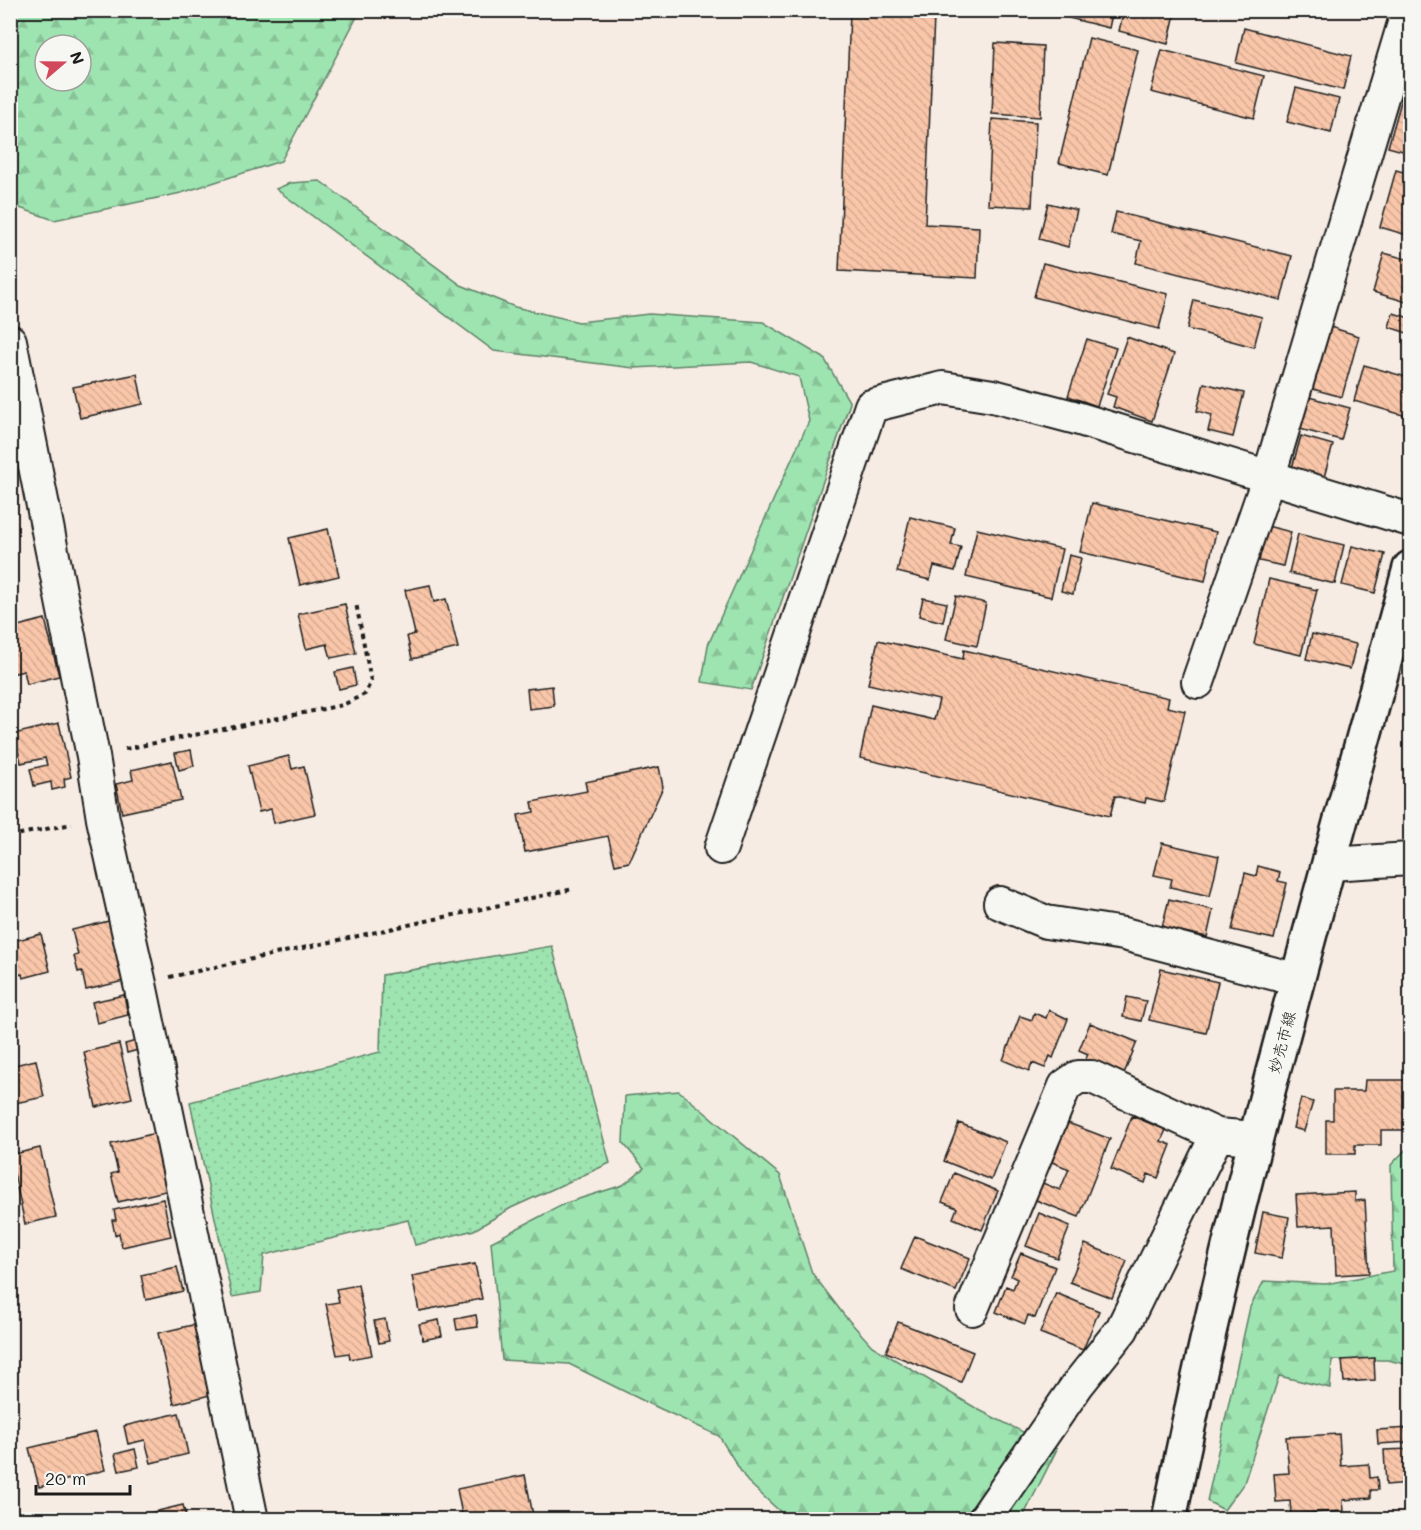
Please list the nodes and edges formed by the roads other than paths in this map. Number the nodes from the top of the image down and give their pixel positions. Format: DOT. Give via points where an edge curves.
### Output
graph roads {
  1 [pos="1408,10"];
  2 [pos="10,341"];
  3 [pos="1269,476"];
  4 [pos="1410,520"];
  5 [pos="1410,568"];
  6 [pos="1198,682"];
  7 [pos="721,848"];
  8 [pos="1410,859"];
  9 [pos="1330,864"];
  10 [pos="1000,903"];
  11 [pos="1298,980"];
  12 [pos="1217,1135"];
  13 [pos="1255,1138"];
  14 [pos="972,1309"];
  15 [pos="252,1520"];
  16 [pos="984,1520"];
  17 [pos="1169,1520"];
  1 -- 3 [label="street"];
  2 -- 15 [label="street" via="103,819"];
  3 -- 4 [label="street"];
  3 -- 6 [label="street"];
  3 -- 7 [label="street" via="993,396 944,388 871,406"];
  5 -- 9 [label="main road, 妙売市線"];
  8 -- 9 [label="street"];
  9 -- 11 [label="main road, 妙売市線"];
  10 -- 11 [label="street" via="1046,922 1124,934"];
  11 -- 13 [label="main road, 妙売市線"];
  12 -- 13 [label="street"];
  12 -- 14 [label="street" via="1092,1077 1078,1077 1065,1086"];
  12 -- 16 [label="street" via="1122,1329 1078,1384"];
  13 -- 17 [label="main road, 妙売市線" via="1193,1396"];
}
